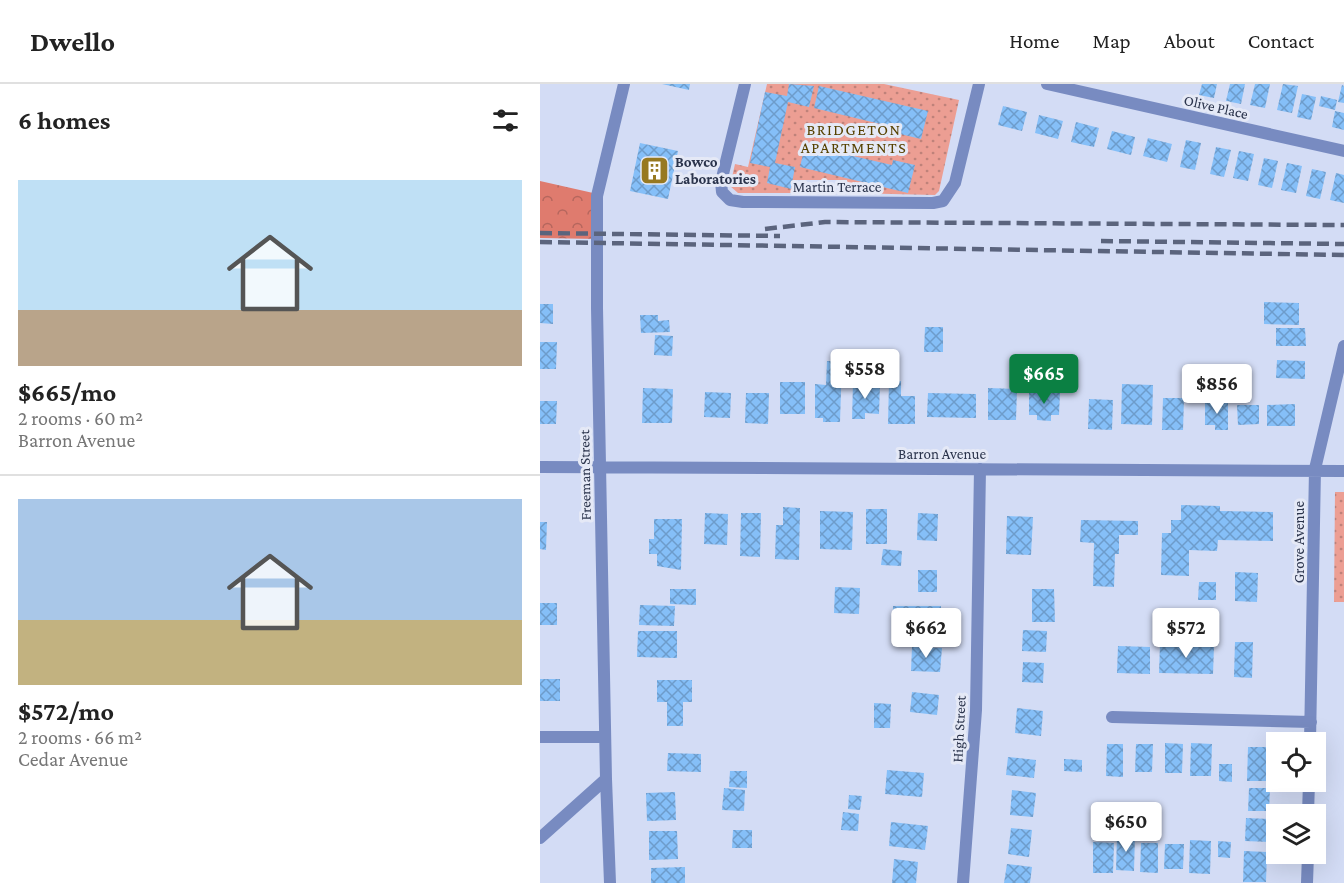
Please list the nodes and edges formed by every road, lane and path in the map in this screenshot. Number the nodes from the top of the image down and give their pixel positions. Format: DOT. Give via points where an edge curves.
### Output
graph roads {
  1 [pos="624,84"];
  2 [pos="744,84"];
  3 [pos="979,84"];
  4 [pos="1047,84"];
  5 [pos="1344,151"];
  6 [pos="1344,346"];
  7 [pos="540,467"];
  8 [pos="600,467"];
  9 [pos="980,470"];
  10 [pos="1315,470"];
  11 [pos="1344,471"];
  12 [pos="1112,717"];
  13 [pos="1311,722"];
  14 [pos="1310,732"];
  15 [pos="540,737"];
  16 [pos="605,737"];
  17 [pos="606,779"];
  18 [pos="540,838"];
  19 [pos="1308,864"];
  20 [pos="610,883"];
  21 [pos="963,883"];
  22 [pos="1307,883"];
  1 -- 8 [label="street, Freeman Street" via="597,196"];
  2 -- 3 [label="street, Martin Terrace" via="721,182 722,192 730,200 933,203 944,201 955,183"];
  4 -- 5 [label="street, Olive Place"];
  6 -- 10 [label="street, Grove Avenue"];
  7 -- 8 [label="street, Barron Avenue"];
  8 -- 9 [label="street, Barron Avenue"];
  8 -- 16 [label="street, Freeman Street"];
  9 -- 10 [label="street, Barron Avenue"];
  9 -- 21 [label="street, High Street" via="976,711"];
  10 -- 11 [label="street, Barron Avenue"];
  10 -- 13 [label="street, Grove Avenue"];
  12 -- 13 [label="street"];
  13 -- 14 [label="street, Grove Avenue"];
  15 -- 16 [label="street"];
  16 -- 17 [label="street, Freeman Street"];
  17 -- 18 [label="street"];
  17 -- 20 [label="street, Freeman Street"];
  19 -- 22 [label="street"];
}
